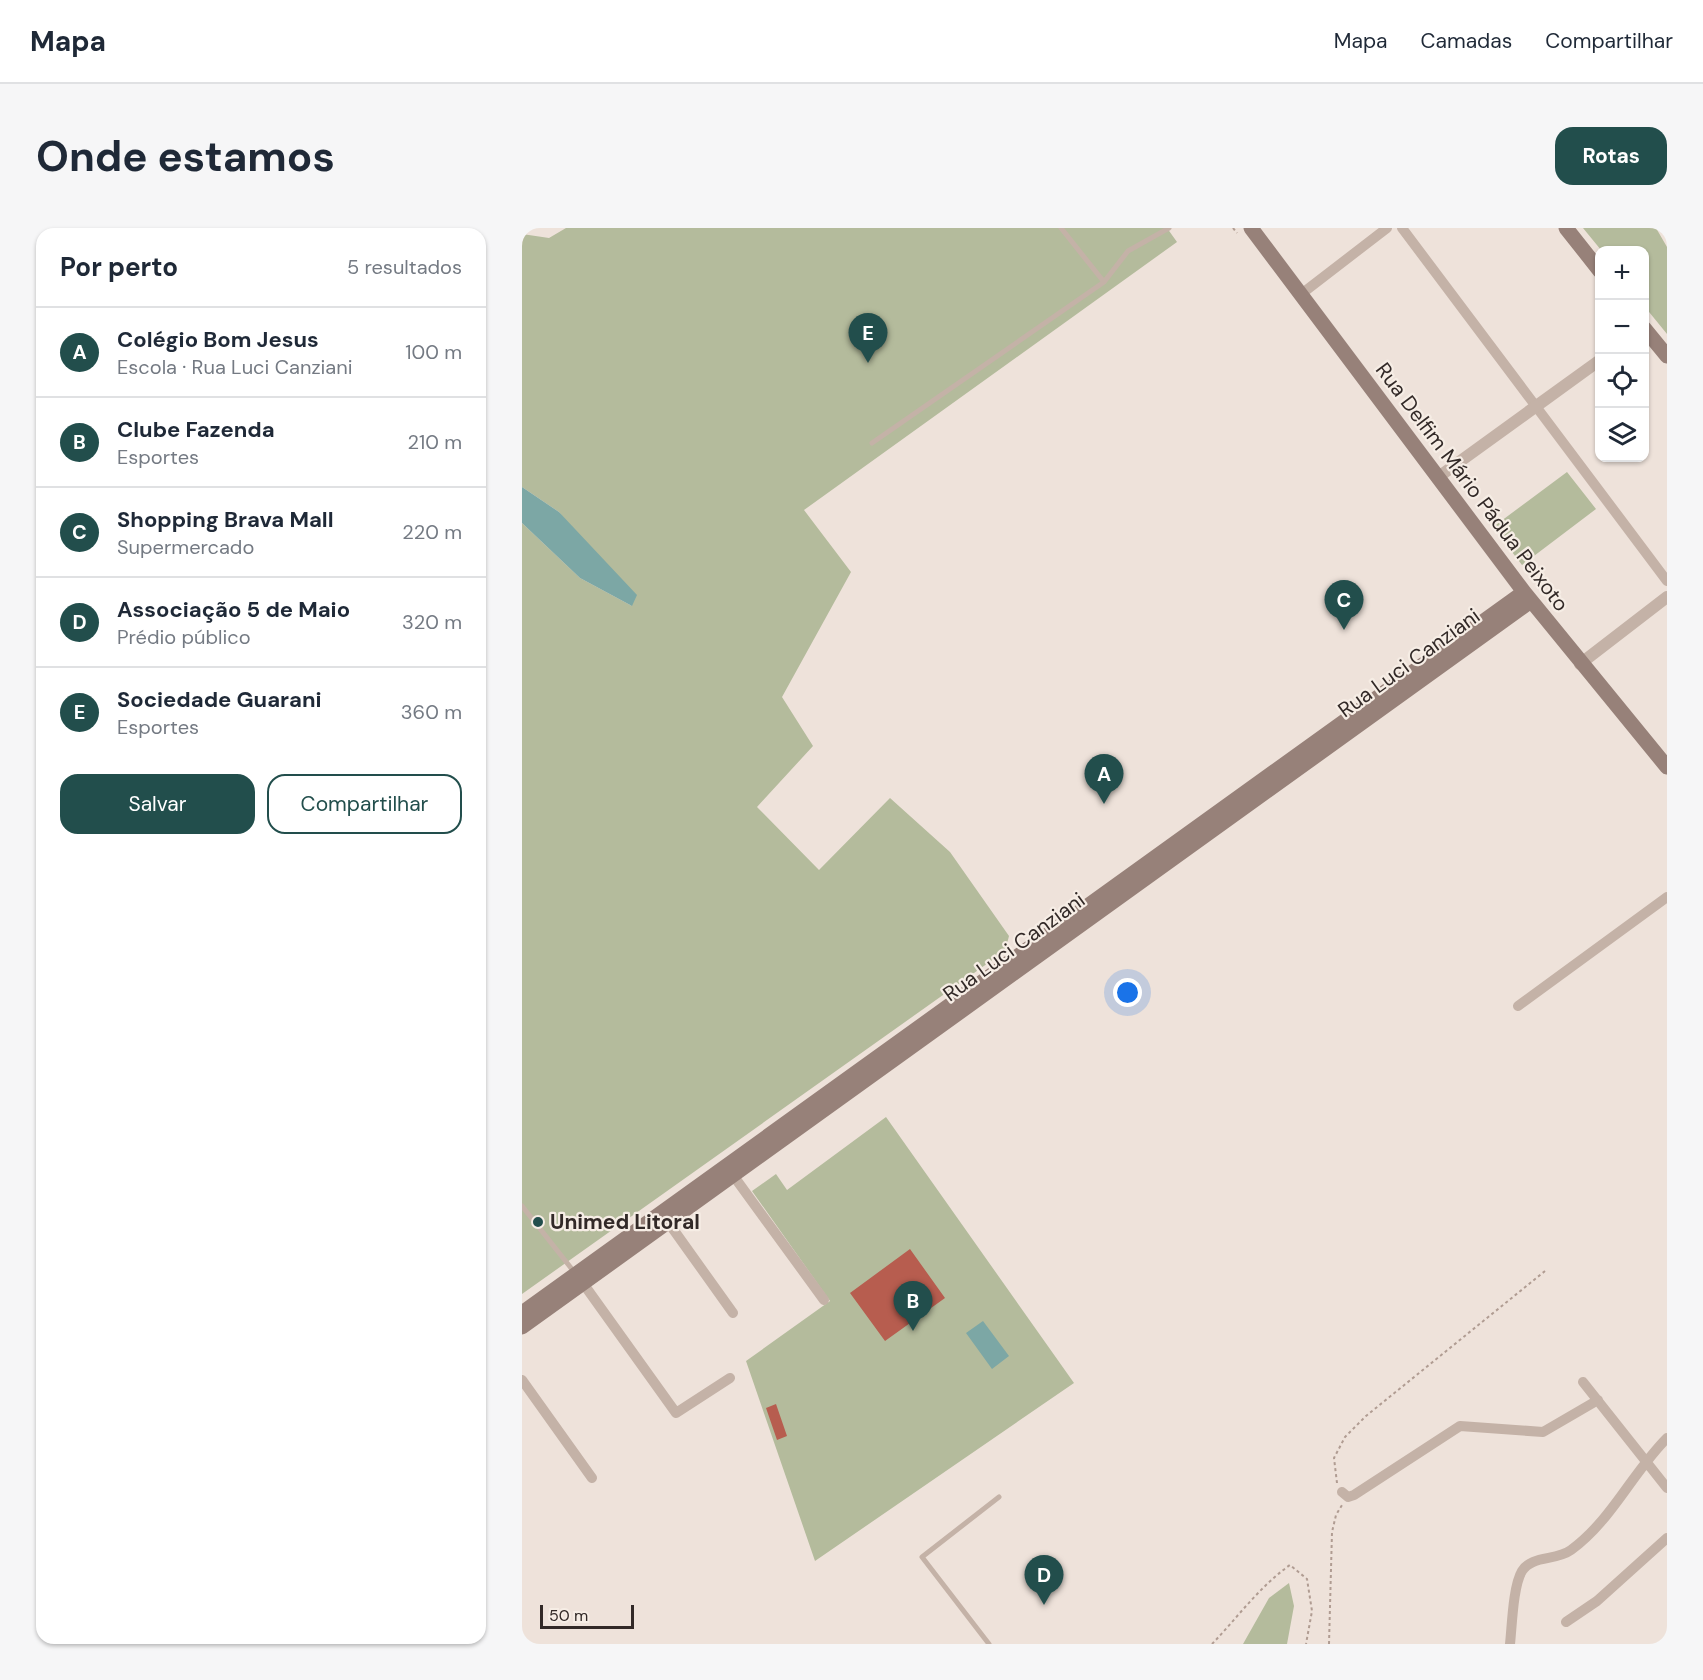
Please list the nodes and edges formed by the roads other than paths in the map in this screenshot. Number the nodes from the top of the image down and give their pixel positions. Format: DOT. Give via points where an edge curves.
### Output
graph roads {
  1 [pos="1061,228"];
  2 [pos="1168,228"];
  3 [pos="1387,228"];
  4 [pos="1402,228"];
  5 [pos="1566,228"];
  6 [pos="1246,233"];
  7 [pos="1595,266"];
  8 [pos="1104,282"];
  9 [pos="1300,295"];
  10 [pos="1649,334"];
  11 [pos="1667,356"];
  12 [pos="1595,363"];
  13 [pos="1536,407"];
  14 [pos="873,443"];
  15 [pos="1437,478"];
  16 [pos="1667,581"];
  17 [pos="1528,596"];
  18 [pos="1667,597"];
  19 [pos="1580,664"];
  20 [pos="1666,765"];
  21 [pos="1667,897"];
  22 [pos="1518,1006"];
  23 [pos="730,1170"];
  24 [pos="522,1206"];
  25 [pos="668,1222"];
  26 [pos="580,1279"];
  27 [pos="824,1300"];
  28 [pos="522,1313"];
  29 [pos="733,1313"];
  30 [pos="522,1327"];
  31 [pos="730,1378"];
  32 [pos="522,1380"];
  33 [pos="1583,1382"];
  34 [pos="1598,1400"];
  35 [pos="1667,1438"];
  36 [pos="1646,1459"];
  37 [pos="592,1478"];
  38 [pos="1667,1488"];
  39 [pos="1345,1494"];
  40 [pos="999,1497"];
  41 [pos="1667,1538"];
  42 [pos="1566,1622"];
  43 [pos="989,1644"];
  44 [pos="1510,1644"];
  1 -- 8 [label="lane"];
  2 -- 8 [label="lane" via="1128,251"];
  3 -- 9 [label="street"];
  4 -- 13 [label="street"];
  5 -- 7 [label="main road"];
  6 -- 9 [label="main road, Rua Delfim Mário Pádua Peixoto"];
  8 -- 14 [label="lane"];
  9 -- 15 [label="main road, Rua Delfim Mário Pádua Peixoto"];
  10 -- 11 [label="main road"];
  12 -- 13 [label="street"];
  13 -- 15 [label="street"];
  13 -- 16 [label="street"];
  15 -- 17 [label="main road, Rua Delfim Mário Pádua Peixoto"];
  17 -- 19 [label="main road, Rua Delfim Mário Pádua Peixoto"];
  17 -- 23 [label="main road, Rua Luci Canziani"];
  18 -- 19 [label="street"];
  19 -- 20 [label="main road, Rua Delfim Mário Pádua Peixoto"];
  21 -- 22 [label="street"];
  23 -- 25 [label="main road, Rua Luci Canziani"];
  23 -- 26 [label="main road, Rua Luci Canziani"];
  23 -- 27 [label="street"];
  24 -- 26 [label="lane"];
  25 -- 26 [label="main road, Rua Luci Canziani"];
  25 -- 29 [label="street"];
  26 -- 28 [label="main road, Rua Luci Canziani"];
  26 -- 30 [label="main road, Rua Luci Canziani"];
  26 -- 31 [label="street" via="676,1413"];
  32 -- 37 [label="street"];
  33 -- 34 [label="street"];
  34 -- 36 [label="street"];
  34 -- 39 [label="street" via="1543,1432 1460,1426"];
  35 -- 36 [label="street"];
  36 -- 38 [label="street"];
  36 -- 44 [label="street" via="1596,1528 1570,1550 1534,1561 1521,1572"];
  40 -- 43 [label="lane" via="922,1557"];
  41 -- 42 [label="street" via="1597,1601"];
}
